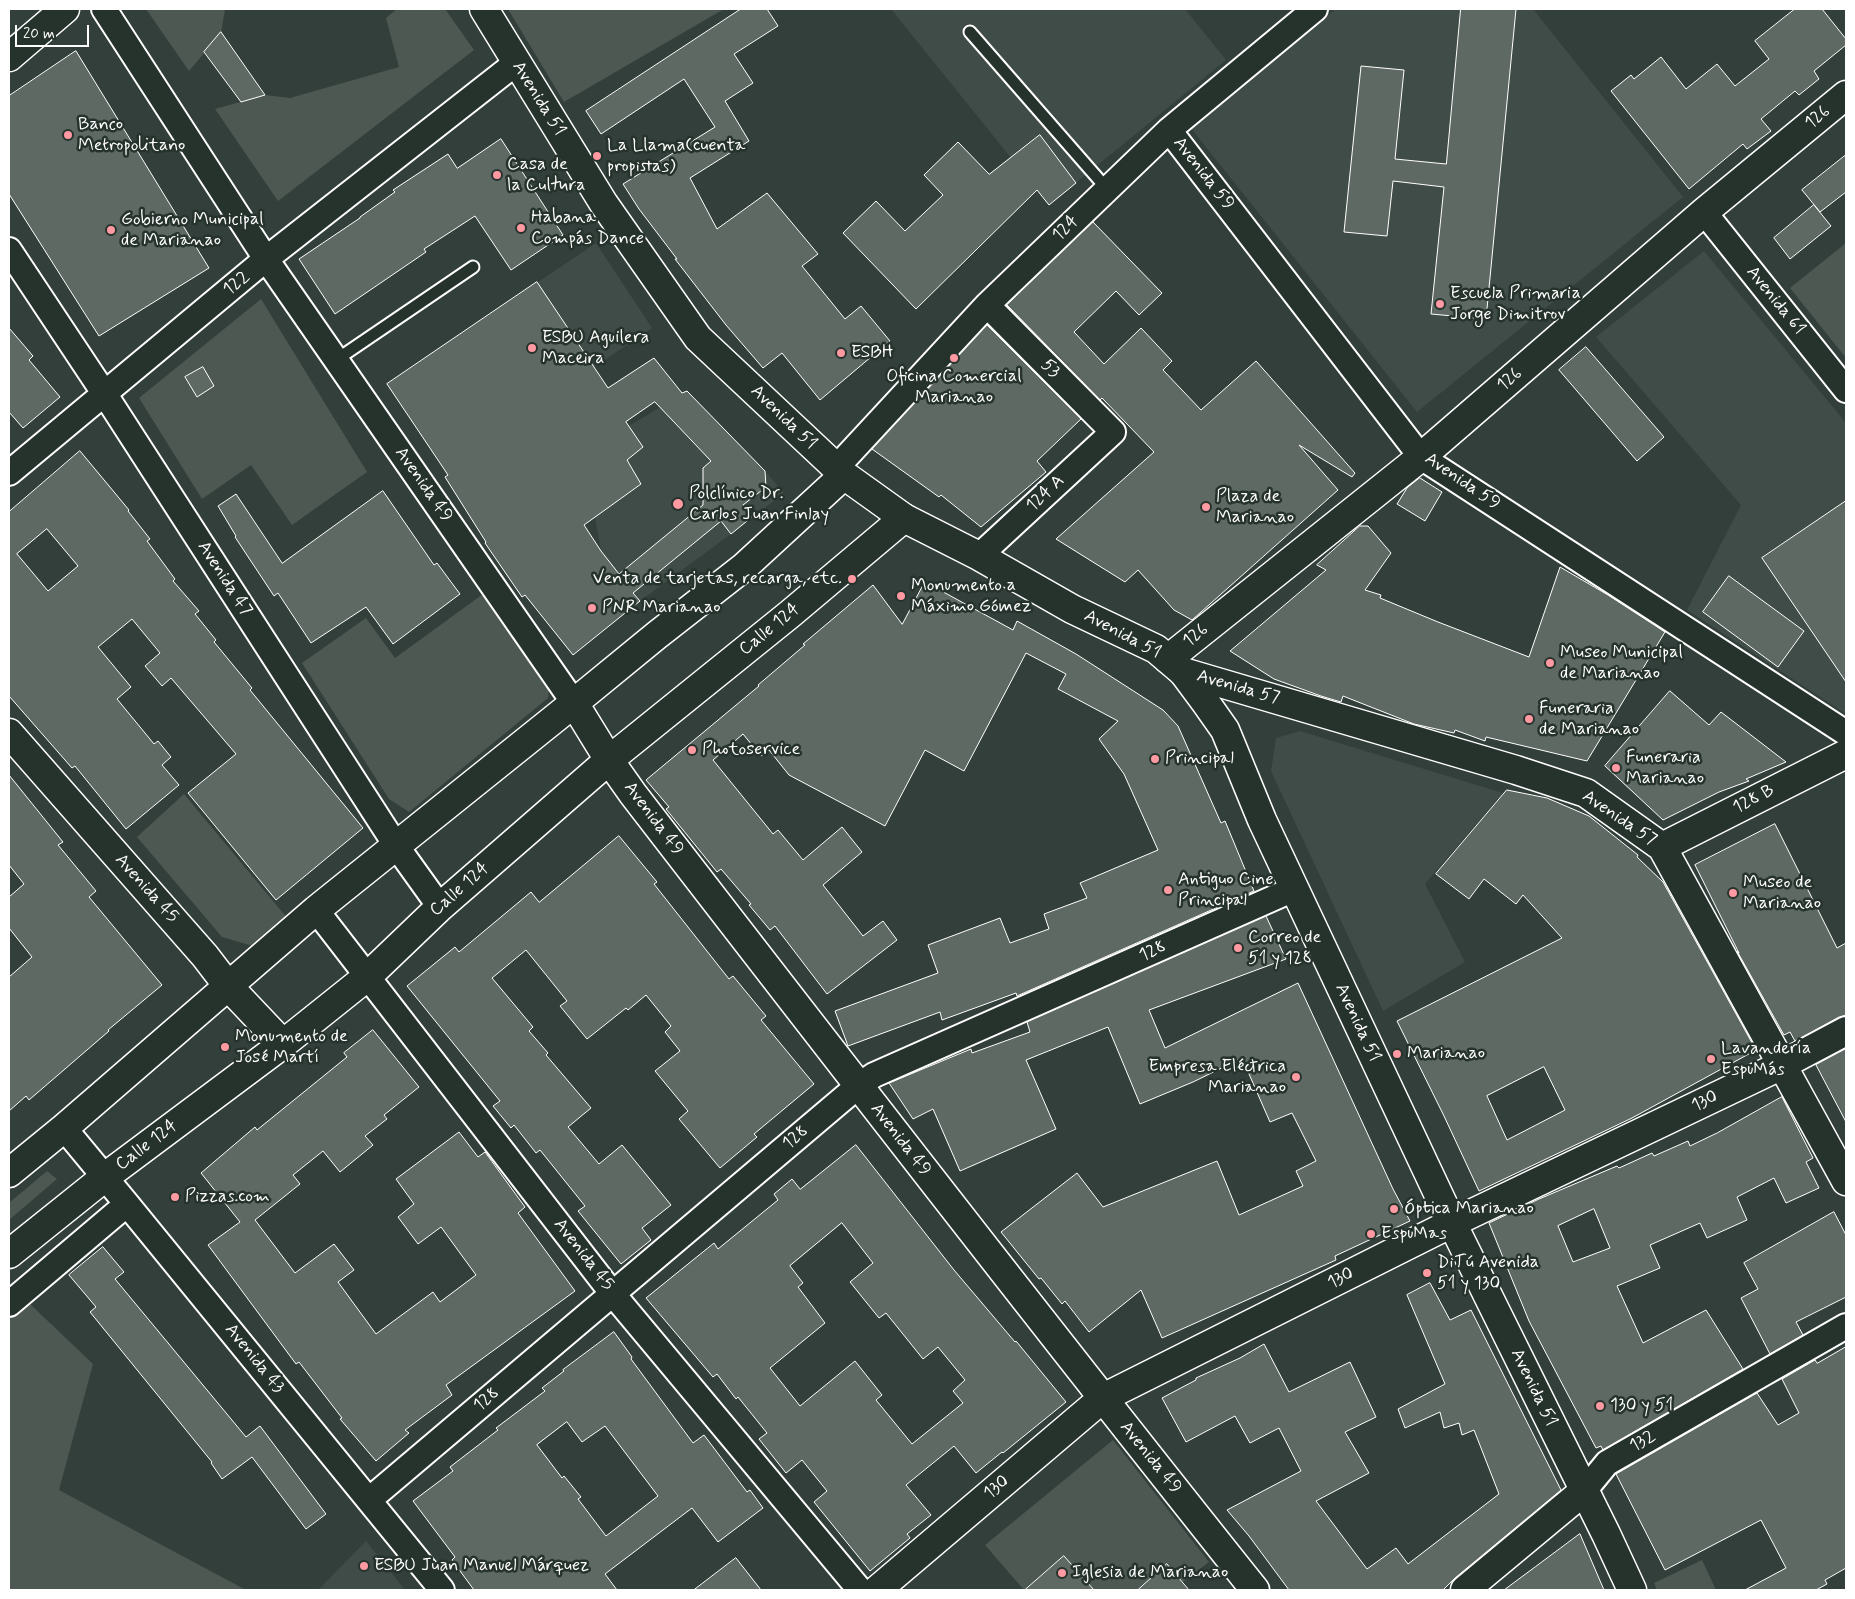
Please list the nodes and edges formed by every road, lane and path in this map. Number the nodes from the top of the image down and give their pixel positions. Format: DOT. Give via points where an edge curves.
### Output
graph roads {
  1 [pos="65,9"];
  2 [pos="104,9"];
  3 [pos="484,9"];
  4 [pos="1315,9"];
  5 [pos="970,32"];
  6 [pos="9,58"];
  7 [pos="516,63"];
  8 [pos="1846,95"];
  9 [pos="1169,130"];
  10 [pos="1108,190"];
  11 [pos="1704,212"];
  12 [pos="9,250"];
  13 [pos="266,259"];
  14 [pos="473,267"];
  15 [pos="987,305"];
  16 [pos="336,360"];
  17 [pos="1846,390"];
  18 [pos="104,393"];
  19 [pos="1113,432"];
  20 [pos="1421,456"];
  21 [pos="9,472"];
  22 [pos="840,472"];
  23 [pos="904,518"];
  24 [pos="979,556"];
  25 [pos="1175,665"];
  26 [pos="574,704"];
  27 [pos="9,733"];
  28 [pos="1846,733"];
  29 [pos="1846,754"];
  30 [pos="609,760"];
  31 [pos="397,846"];
  32 [pos="1662,847"];
  33 [pos="1294,889"];
  34 [pos="440,907"];
  35 [pos="316,910"];
  36 [pos="368,976"];
  37 [pos="228,986"];
  38 [pos="1846,1031"];
  39 [pos="283,1044"];
  40 [pos="1782,1065"];
  41 [pos="858,1086"];
  42 [pos="64,1128"];
  43 [pos="9,1173"];
  44 [pos="106,1177"];
  45 [pos="1846,1181"];
  46 [pos="127,1204"];
  47 [pos="1452,1223"];
  48 [pos="9,1254"];
  49 [pos="612,1294"];
  50 [pos="9,1304"];
  51 [pos="1846,1326"];
  52 [pos="1103,1398"];
  53 [pos="1584,1491"];
  54 [pos="369,1500"];
  55 [pos="442,1590"];
  56 [pos="860,1590"];
  57 [pos="877,1590"];
  58 [pos="1255,1590"];
  59 [pos="1464,1590"];
  60 [pos="1632,1590"];
  1 -- 6 [label="street"];
  2 -- 13 [label="street, Avenida 49"];
  3 -- 7 [label="street, Avenida 51"];
  4 -- 9 [label="street, 124"];
  5 -- 10 [label="lane"];
  7 -- 13 [label="street, 122"];
  7 -- 22 [label="street, Avenida 51" via="604,204 698,338"];
  8 -- 11 [label="street, 126"];
  9 -- 10 [label="street, 124"];
  9 -- 20 [label="street, Avenida 59"];
  10 -- 15 [label="street, 124"];
  11 -- 17 [label="street, Avenida 61"];
  11 -- 20 [label="street, 126"];
  12 -- 18 [label="street, Avenida 47"];
  13 -- 16 [label="street, Avenida 49"];
  13 -- 18 [label="street, 122"];
  14 -- 16 [label="lane"];
  15 -- 19 [label="street, 53"];
  15 -- 22 [label="street, 124"];
  16 -- 26 [label="street, Avenida 49"];
  18 -- 21 [label="street, 122"];
  18 -- 31 [label="street, Avenida 47"];
  19 -- 24 [label="street, 124 A"];
  20 -- 25 [label="street, 126"];
  20 -- 28 [label="street, Avenida 59"];
  22 -- 23 [label="street, Avenida 51"];
  22 -- 26 [label="street" via="744,568"];
  23 -- 24 [label="street, Avenida 51"];
  23 -- 30 [label="street, Calle 124"];
  24 -- 25 [label="street, Avenida 51" via="1072,609 1156,649"];
  25 -- 32 [label="street, Avenida 57" via="1586,793"];
  25 -- 33 [label="street, Avenida 51" via="1225,730"];
  26 -- 30 [label="street, Avenida 49"];
  26 -- 31 [label="street"];
  27 -- 37 [label="street, Avenida 45"];
  29 -- 32 [label="street, 128 B"];
  30 -- 34 [label="street, Calle 124"];
  30 -- 41 [label="street, Avenida 49"];
  31 -- 34 [label="street, Avenida 47"];
  31 -- 35 [label="street"];
  32 -- 40 [label="street, Avenida 57"];
  33 -- 41 [label="street, 128" via="874,1075"];
  33 -- 47 [label="street, Avenida 51"];
  34 -- 36 [label="street, Calle 124"];
  35 -- 36 [label="street, Avenida 45"];
  35 -- 37 [label="street"];
  36 -- 39 [label="street, Calle 124"];
  36 -- 49 [label="street, Avenida 45"];
  37 -- 39 [label="street, Avenida 45"];
  37 -- 42 [label="street"];
  38 -- 40 [label="street, 130"];
  39 -- 44 [label="street, Calle 124"];
  40 -- 45 [label="street, Avenida 57"];
  40 -- 47 [label="street, 130"];
  41 -- 49 [label="street, 128"];
  41 -- 52 [label="street, Avenida 49"];
  42 -- 43 [label="street"];
  42 -- 44 [label="street, Avenida 43"];
  44 -- 46 [label="street, Avenida 43"];
  44 -- 48 [label="street, Calle 124"];
  46 -- 50 [label="street"];
  46 -- 54 [label="street, Avenida 43"];
  47 -- 52 [label="street, 130"];
  47 -- 53 [label="street, Avenida 51"];
  49 -- 54 [label="street, 128"];
  49 -- 56 [label="street, Avenida 45"];
  51 -- 53 [label="street, 132" via="1607,1463"];
  52 -- 57 [label="street, 130"];
  52 -- 58 [label="street, Avenida 49"];
  53 -- 59 [label="street, 132"];
  53 -- 60 [label="street, Avenida 51"];
  54 -- 55 [label="street, Avenida 43"];
}
